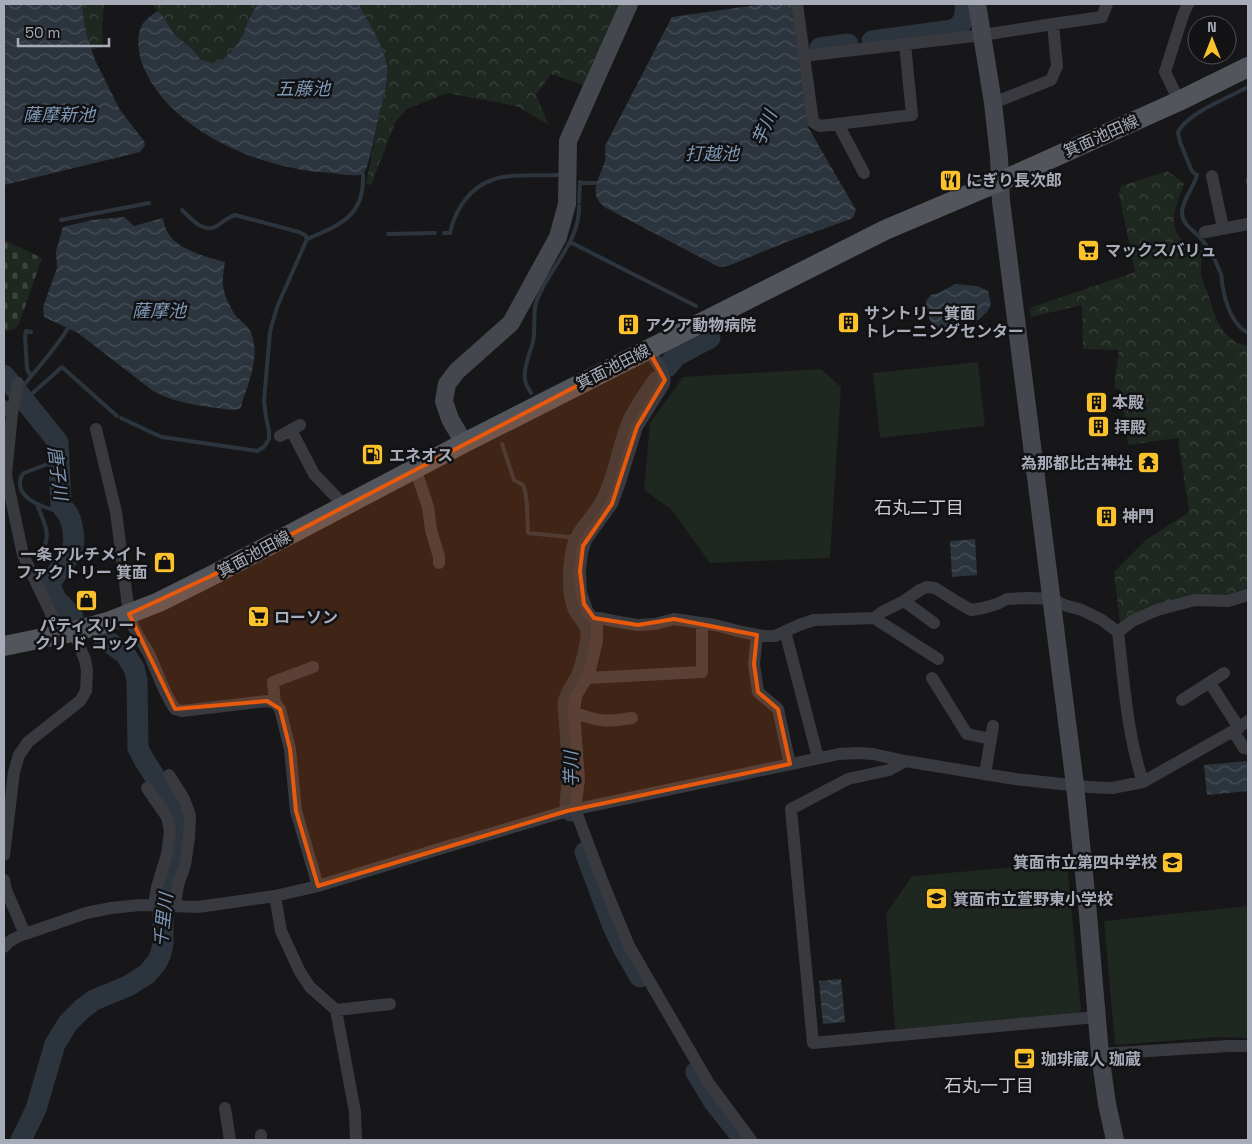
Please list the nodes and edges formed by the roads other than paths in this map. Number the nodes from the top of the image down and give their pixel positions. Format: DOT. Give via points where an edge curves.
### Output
graph roads {
  1 [pos="629,4"];
  2 [pos="797,4"];
  3 [pos="977,4"];
  4 [pos="1108,4"];
  5 [pos="1188,4"];
  6 [pos="1053,24"];
  7 [pos="983,35"];
  8 [pos="905,44"];
  9 [pos="804,56"];
  10 [pos="1248,67"];
  11 [pos="1179,100"];
  12 [pos="993,103"];
  13 [pos="838,124"];
  14 [pos="864,172"];
  15 [pos="1212,176"];
  16 [pos="1000,181"];
  17 [pos="1248,224"];
  18 [pos="1223,228"];
  19 [pos="1205,232"];
  20 [pos="648,349"];
  21 [pos="16,389"];
  22 [pos="8,410"];
  23 [pos="96,429"];
  24 [pos="290,430"];
  25 [pos="464,443"];
  26 [pos="414,470"];
  27 [pos="5,475"];
  28 [pos="343,507"];
  29 [pos="439,564"];
  30 [pos="1248,595"];
  31 [pos="1051,599"];
  32 [pos="904,601"];
  33 [pos="129,614"];
  34 [pos="594,618"];
  35 [pos="874,618"];
  36 [pos="702,623"];
  37 [pos="934,623"];
  38 [pos="785,631"];
  39 [pos="72,632"];
  40 [pos="1118,632"];
  41 [pos="757,635"];
  42 [pos="4,646"];
  43 [pos="938,659"];
  44 [pos="313,667"];
  45 [pos="1224,673"];
  46 [pos="587,678"];
  47 [pos="932,678"];
  48 [pos="1210,683"];
  49 [pos="1182,700"];
  50 [pos="275,703"];
  51 [pos="574,712"];
  52 [pos="632,718"];
  53 [pos="1240,727"];
  54 [pos="1248,749"];
  55 [pos="4,758"];
  56 [pos="818,758"];
  57 [pos="905,761"];
  58 [pos="17,764"];
  59 [pos="790,764"];
  60 [pos="986,774"];
  61 [pos="169,775"];
  62 [pos="1142,782"];
  63 [pos="1075,786"];
  64 [pos="146,788"];
  65 [pos="572,810"];
  66 [pos="4,855"];
  67 [pos="4,886"];
  68 [pos="318,886"];
  69 [pos="276,896"];
  70 [pos="154,905"];
  71 [pos="176,905"];
  72 [pos="25,934"];
  73 [pos="4,947"];
  74 [pos="390,1004"];
  75 [pos="336,1010"];
  76 [pos="1096,1017"];
  77 [pos="1248,1046"];
  78 [pos="1100,1054"];
  79 [pos="225,1108"];
  80 [pos="230,1140"];
  81 [pos="356,1140"];
  82 [pos="751,1140"];
  83 [pos="1115,1140"];
  1 -- 25 [label="street" via="568,141 567,204 558,237 511,323 457,371 447,384 444,401"];
  2 -- 9 [label="street"];
  3 -- 7 [label="street"];
  4 -- 6 [label="street" via="1102,17"];
  5 -- 11 [label="street" via="1165,72"];
  6 -- 7 [label="street"];
  6 -- 12 [label="street" via="1056,66 1051,80"];
  7 -- 8 [label="street"];
  7 -- 12 [label="street"];
  8 -- 9 [label="street"];
  8 -- 13 [label="street" via="912,115"];
  9 -- 13 [label="street" via="813,122 820,126"];
  10 -- 11 [label="main road, 箕面池田線"];
  11 -- 16 [label="main road, 箕面池田線"];
  12 -- 16 [label="street"];
  13 -- 14 [label="street"];
  15 -- 18 [label="street"];
  16 -- 20 [label="main road, 箕面池田線" via="886,230"];
  16 -- 31 [label="street"];
  17 -- 18 [label="street"];
  18 -- 19 [label="street"];
  20 -- 25 [label="main road, 箕面池田線"];
  20 -- 34 [label="street" via="665,380 637,427 612,504 586,540 582,552 581,593 588,613"];
  21 -- 22 [label="street"];
  22 -- 27 [label="street"];
  23 -- 33 [label="street" via="116,512"];
  24 -- 28 [label="street" via="314,474"];
  25 -- 26 [label="main road, 箕面池田線"];
  26 -- 28 [label="main road, 箕面池田線"];
  26 -- 29 [label="street" via="428,506"];
  27 -- 39 [label="street" via="23,555 55,622"];
  28 -- 33 [label="main road, 箕面池田線" via="211,576"];
  30 -- 40 [label="street" via="1228,601 1195,600 1157,610 1132,621"];
  31 -- 32 [label="street" via="1007,599 971,610 934,588 927,588"];
  31 -- 40 [label="street" via="1088,613"];
  31 -- 63 [label="street"];
  32 -- 35 [label="street"];
  32 -- 37 [label="street"];
  33 -- 39 [label="main road, 箕面池田線"];
  33 -- 50 [label="street" via="175,709"];
  34 -- 36 [label="street" via="638,625 674,619"];
  34 -- 46 [label="street" via="597,641"];
  35 -- 38 [label="street" via="814,620"];
  35 -- 43 [label="street"];
  36 -- 41 [label="street"];
  36 -- 46 [label="street" via="702,672"];
  38 -- 41 [label="street" via="775,636"];
  38 -- 56 [label="street"];
  39 -- 42 [label="main road, 箕面池田線"];
  39 -- 58 [label="street" via="88,670 86,691 80,701 28,742"];
  40 -- 62 [label="street" via="1127,711"];
  41 -- 59 [label="street" via="753,695 778,709"];
  44 -- 50 [label="street" via="274,682"];
  45 -- 48 [label="street"];
  46 -- 51 [label="street" via="576,696"];
  47 -- 60 [label="street" via="967,734 992,732"];
  48 -- 49 [label="street"];
  48 -- 53 [label="street"];
  50 -- 68 [label="street" via="280,709 290,749 296,811"];
  51 -- 52 [label="street" via="604,721"];
  51 -- 65 [label="street" via="579,780"];
  53 -- 54 [label="street" via="1244,748"];
  53 -- 62 [label="street"];
  55 -- 58 [label="street"];
  56 -- 57 [label="street" via="859,753"];
  56 -- 59 [label="street"];
  57 -- 60 [label="street"];
  57 -- 76 [label="street" via="890,770 848,779 792,809 813,1043"];
  58 -- 66 [label="street"];
  59 -- 65 [label="street"];
  60 -- 63 [label="street"];
  61 -- 71 [label="street" via="190,816 186,864 178,885"];
  62 -- 63 [label="street" via="1112,788"];
  63 -- 76 [label="street"];
  64 -- 70 [label="street" via="167,816 170,831"];
  65 -- 68 [label="street"];
  65 -- 82 [label="street" via="629,946 708,1082"];
  67 -- 72 [label="street"];
  68 -- 69 [label="street"];
  69 -- 71 [label="street" via="198,907"];
  69 -- 75 [label="street" via="281,931 300,972 310,987"];
  70 -- 71 [label="street"];
  70 -- 72 [label="street" via="86,913"];
  72 -- 73 [label="street"];
  74 -- 75 [label="street"];
  75 -- 81 [label="street" via="355,1112"];
  76 -- 78 [label="street"];
  77 -- 78 [label="street"];
  78 -- 83 [label="street"];
  79 -- 80 [label="street"];
}
